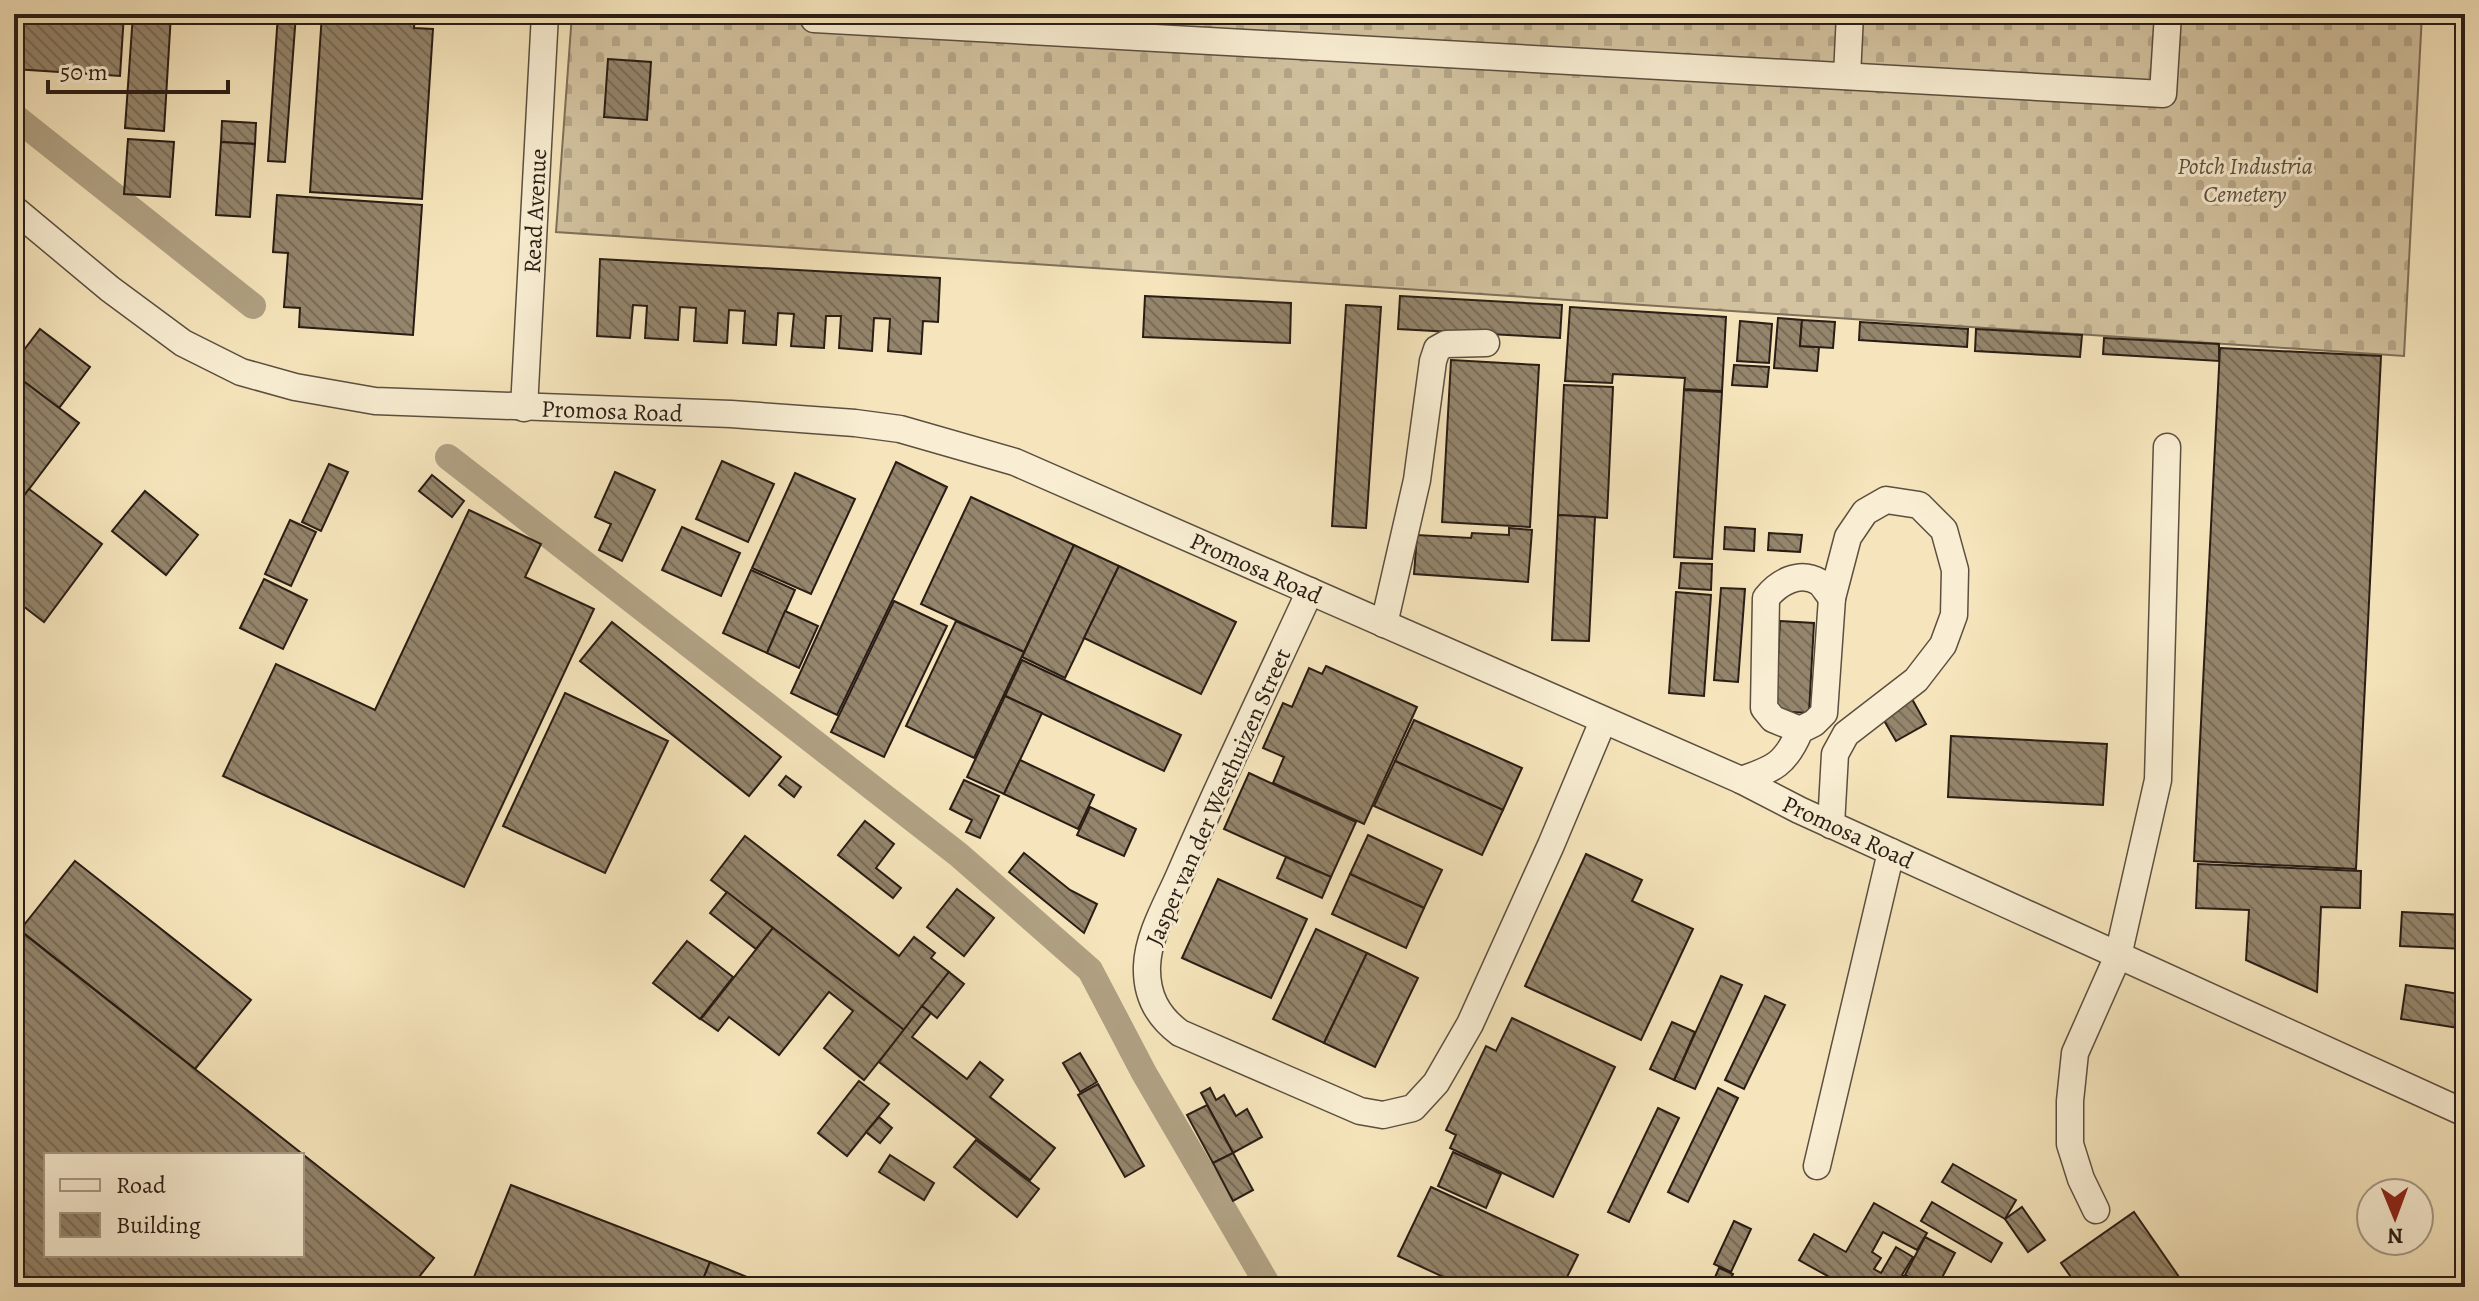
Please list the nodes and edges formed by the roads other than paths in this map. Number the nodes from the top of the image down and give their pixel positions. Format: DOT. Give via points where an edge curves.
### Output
graph roads {
  1 [pos="545,14"];
  2 [pos="814,14"];
  3 [pos="1850,14"];
  4 [pos="2168,14"];
  5 [pos="1015,22"];
  6 [pos="1847,76"];
  7 [pos="14,209"];
  8 [pos="1486,343"];
  9 [pos="524,408"];
  10 [pos="2167,447"];
  11 [pos="1310,591"];
  12 [pos="1832,598"];
  13 [pos="1384,624"];
  14 [pos="1603,721"];
  15 [pos="1800,730"];
  16 [pos="1741,780"];
  17 [pos="1831,825"];
  18 [pos="1891,852"];
  19 [pos="2118,956"];
  20 [pos="2465,1113"];
  21 [pos="1817,1166"];
  22 [pos="2096,1210"];
  1 -- 9 [label="street, Read Avenue"];
  2 -- 5 [label="street" via="814,19"];
  3 -- 6 [label="street"];
  4 -- 6 [label="street" via="2163,94"];
  5 -- 6 [label="street"];
  7 -- 9 [label="street, Promosa Road" via="171,334 241,372 375,401"];
  8 -- 13 [label="street" via="1437,349 1417,480"];
  9 -- 11 [label="street, Promosa Road" via="731,414 900,429 1015,462"];
  10 -- 19 [label="street" via="2158,780"];
  11 -- 13 [label="street, Promosa Road"];
  11 -- 14 [label="street, Jasper van der Westhuizen Street" via="1188,856 1147,962 1149,994 1169,1025 1303,1088 1383,1115 1413,1108 1427,1095 1470,1024"];
  12 -- 15 [label="street" via="1824,713"];
  12 -- 15 [label="street" via="1819,582 1796,577 1777,585 1766,598 1764,708 1773,719"];
  12 -- 17 [label="street" via="1848,537 1865,512 1886,500 1919,505 1944,530 1955,570 1954,615 1943,645 1916,680 1846,734 1835,754"];
  13 -- 14 [label="street, Promosa Road"];
  14 -- 16 [label="street, Promosa Road"];
  15 -- 16 [label="street" via="1781,763"];
  16 -- 17 [label="street, Promosa Road"];
  17 -- 18 [label="street, Promosa Road"];
  18 -- 19 [label="street, Promosa Road"];
  18 -- 21 [label="street"];
  19 -- 20 [label="street, Promosa Road"];
  19 -- 22 [label="street" via="2075,1053 2070,1101 2070,1144"];
}
